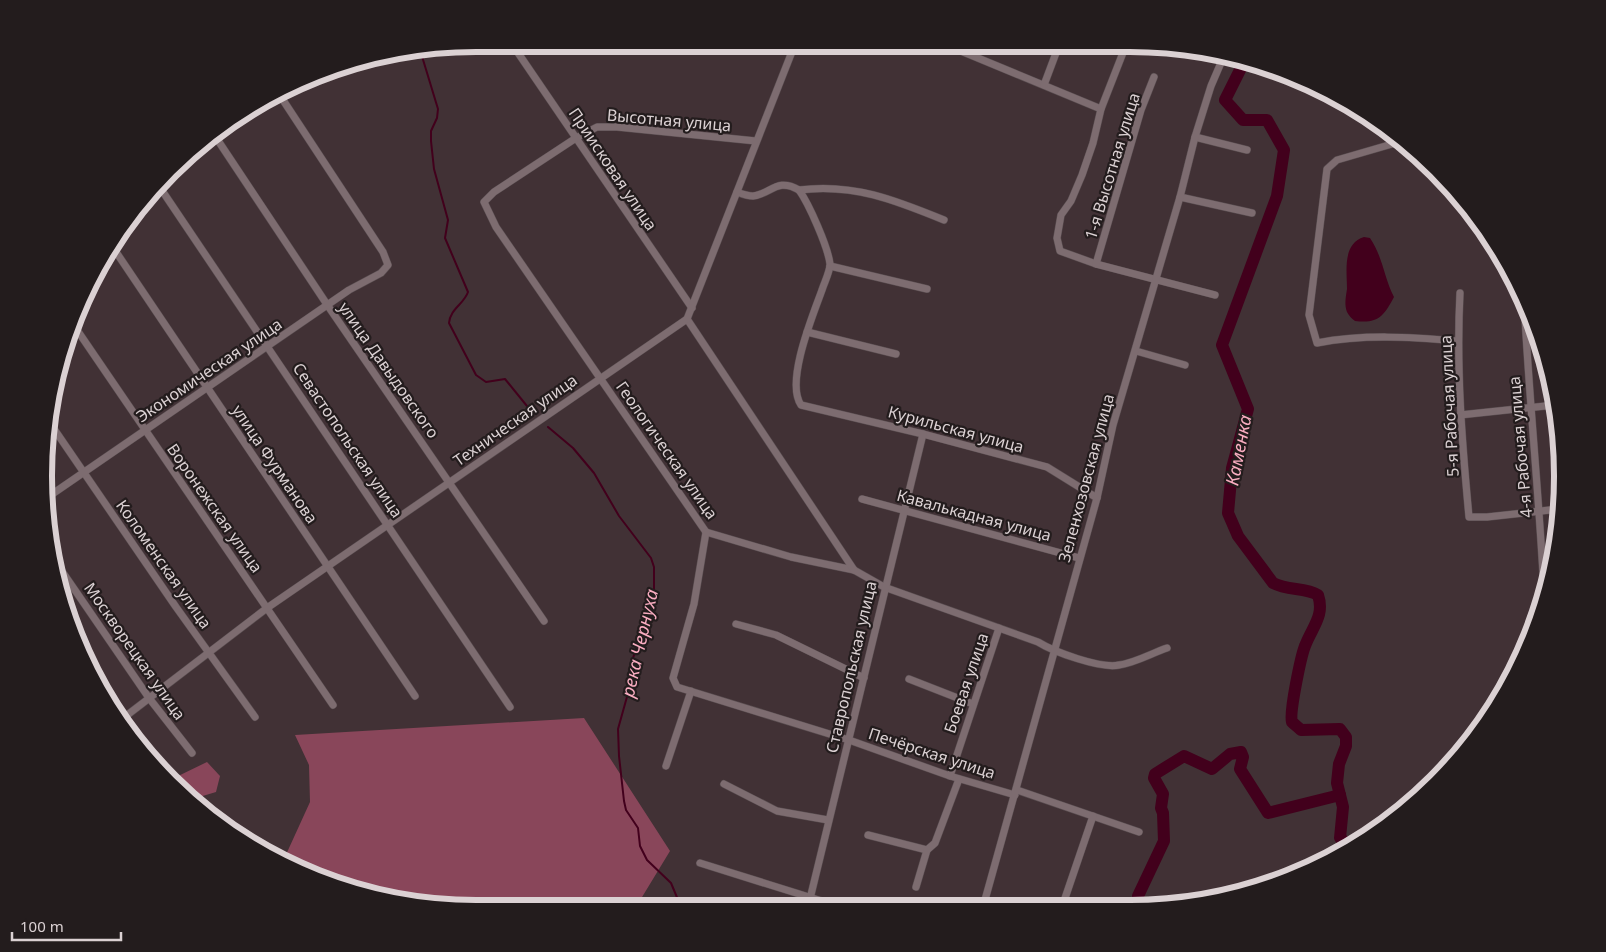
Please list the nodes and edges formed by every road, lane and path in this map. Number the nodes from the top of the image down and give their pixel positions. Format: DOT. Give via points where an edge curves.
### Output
graph roads {
  1 [pos="517,52"];
  2 [pos="792,52"];
  3 [pos="964,52"];
  4 [pos="1056,52"];
  5 [pos="1123,52"];
  6 [pos="1221,63"];
  7 [pos="1154,77"];
  8 [pos="1044,85"];
  9 [pos="283,99"];
  10 [pos="1100,109"];
  11 [pos="1195,137"];
  12 [pos="576,138"];
  13 [pos="218,140"];
  14 [pos="756,141"];
  15 [pos="1394,145"];
  16 [pos="1247,150"];
  17 [pos="799,190"];
  18 [pos="163,192"];
  19 [pos="737,192"];
  20 [pos="1180,197"];
  21 [pos="484,202"];
  22 [pos="1252,213"];
  23 [pos="944,220"];
  24 [pos="116,253"];
  25 [pos="1096,264"];
  26 [pos="830,266"];
  27 [pos="1156,279"];
  28 [pos="927,289"];
  29 [pos="1460,293"];
  30 [pos="1215,296"];
  31 [pos="328,306"];
  32 [pos="692,308"];
  33 [pos="687,319"];
  34 [pos="1525,325"];
  35 [pos="78,332"];
  36 [pos="807,332"];
  37 [pos="1458,341"];
  38 [pos="268,346"];
  39 [pos="1136,351"];
  40 [pos="896,354"];
  41 [pos="1185,366"];
  42 [pos="600,377"];
  43 [pos="207,388"];
  44 [pos="1547,406"];
  45 [pos="1529,408"];
  46 [pos="1460,415"];
  47 [pos="55,430"];
  48 [pos="145,430"];
  49 [pos="923,434"];
  50 [pos="84,472"];
  51 [pos="450,482"];
  52 [pos="53,494"];
  53 [pos="1097,498"];
  54 [pos="862,499"];
  55 [pos="903,510"];
  56 [pos="1552,510"];
  57 [pos="1540,511"];
  58 [pos="389,525"];
  59 [pos="706,532"];
  60 [pos="1079,558"];
  61 [pos="328,566"];
  62 [pos="1543,569"];
  63 [pos="854,570"];
  64 [pos="65,575"];
  65 [pos="884,587"];
  66 [pos="267,608"];
  67 [pos="544,621"];
  68 [pos="736,624"];
  69 [pos="999,628"];
  70 [pos="1167,648"];
  71 [pos="208,652"];
  72 [pos="1054,652"];
  73 [pos="864,678"];
  74 [pos="910,679"];
  75 [pos="691,691"];
  76 [pos="415,696"];
  77 [pos="149,698"];
  78 [pos="973,704"];
  79 [pos="333,705"];
  80 [pos="510,707"];
  81 [pos="127,715"];
  82 [pos="255,717"];
  83 [pos="849,740"];
  84 [pos="192,753"];
  85 [pos="666,766"];
  86 [pos="950,776"];
  87 [pos="959,779"];
  88 [pos="724,784"];
  89 [pos="1016,792"];
  90 [pos="1093,816"];
  91 [pos="828,820"];
  92 [pos="1139,832"];
  93 [pos="868,835"];
  94 [pos="927,850"];
  95 [pos="700,863"];
  96 [pos="916,887"];
  97 [pos="810,897"];
  98 [pos="809,900"];
  99 [pos="819,900"];
  100 [pos="985,900"];
  101 [pos="1064,900"];
  1 -- 12 [label="street, Приисковая улица"];
  2 -- 14 [label="street"];
  3 -- 8 [label="street"];
  4 -- 8 [label="street"];
  5 -- 10 [label="street"];
  6 -- 11 [label="street, Зеленхозовская улица"];
  7 -- 25 [label="street, 1-я Высотная улица" via="1138,119"];
  8 -- 10 [label="street"];
  9 -- 31 [label="street, Экономическая улица" via="383,252 388,265 381,273"];
  10 -- 25 [label="street" via="1093,143 1071,201 1061,215 1057,238 1060,251"];
  11 -- 16 [label="street"];
  11 -- 20 [label="street, Зеленхозовская улица"];
  12 -- 14 [label="street, Высотная улица" via="596,127 606,126"];
  12 -- 21 [label="street, Высотная улица"];
  12 -- 32 [label="street, Приисковая улица"];
  13 -- 31 [label="street, улица Давыдовского"];
  14 -- 19 [label="street"];
  15 -- 37 [label="street" via="1337,160 1327,169 1309,315 1317,343 1382,336"];
  17 -- 19 [label="street" via="783,185 752,196"];
  17 -- 23 [label="street" via="825,186 848,189 901,202"];
  17 -- 26 [label="street" via="809,204"];
  18 -- 38 [label="street, Севастопольская улица"];
  19 -- 32 [label="street"];
  20 -- 22 [label="street"];
  20 -- 27 [label="street, Зеленхозовская улица"];
  21 -- 42 [label="street, Геологическая улица" via="496,227"];
  24 -- 43 [label="street, улица Фурманова"];
  25 -- 27 [label="street"];
  26 -- 28 [label="street"];
  26 -- 36 [label="street"];
  27 -- 30 [label="street"];
  27 -- 39 [label="street, Зеленхозовская улица"];
  29 -- 37 [label="street, 5-я Рабочая улица"];
  31 -- 38 [label="street, Экономическая улица"];
  31 -- 51 [label="street, улица Давыдовского"];
  32 -- 33 [label="street"];
  33 -- 42 [label="street, Техническая улица"];
  33 -- 63 [label="street"];
  34 -- 45 [label="street, 4-я Рабочая улица"];
  35 -- 48 [label="street, Воронежская улица"];
  36 -- 40 [label="street"];
  36 -- 49 [label="street, Курильская улица" via="796,391 801,405"];
  37 -- 46 [label="street, 5-я Рабочая улица"];
  38 -- 43 [label="street, Экономическая улица"];
  38 -- 58 [label="street, Севастопольская улица"];
  39 -- 41 [label="street"];
  39 -- 53 [label="street, Зеленхозовская улица" via="1113,425"];
  42 -- 51 [label="street, Техническая улица"];
  42 -- 59 [label="street, Геологическая улица"];
  43 -- 48 [label="street, Экономическая улица"];
  43 -- 61 [label="street, улица Фурманова"];
  44 -- 45 [label="street"];
  45 -- 46 [label="street"];
  45 -- 57 [label="street, 4-я Рабочая улица"];
  46 -- 57 [label="street, 5-я Рабочая улица" via="1470,517"];
  47 -- 50 [label="street, Коломенская улица"];
  48 -- 50 [label="street, Экономическая улица"];
  48 -- 66 [label="street, Воронежская улица"];
  49 -- 53 [label="street, Курильская улица" via="1046,467"];
  49 -- 55 [label="street, Ставропольская улица"];
  50 -- 52 [label="street, Экономическая улица"];
  50 -- 71 [label="street, Коломенская улица"];
  51 -- 58 [label="street, Техническая улица"];
  51 -- 67 [label="street, улица Давыдовского"];
  53 -- 60 [label="street, Зеленхозовская улица"];
  54 -- 55 [label="street, Кавалькадная улица"];
  55 -- 60 [label="street, Кавалькадная улица"];
  55 -- 65 [label="street, Ставропольская улица"];
  56 -- 57 [label="street"];
  57 -- 62 [label="street, 4-я Рабочая улица"];
  58 -- 61 [label="street, Техническая улица"];
  58 -- 80 [label="street, Севастопольская улица"];
  59 -- 63 [label="street, Геологическая улица" via="799,559"];
  59 -- 75 [label="street, Печёрская улица" via="694,604 673,678 677,687"];
  60 -- 72 [label="street, Зеленхозовская улица"];
  61 -- 66 [label="street, Техническая улица"];
  61 -- 76 [label="street, улица Фурманова"];
  63 -- 65 [label="street, Геологическая улица"];
  64 -- 77 [label="street, Москворецкая улица"];
  65 -- 69 [label="street, Геологическая улица"];
  65 -- 73 [label="street, Ставропольская улица"];
  66 -- 71 [label="street, Техническая улица"];
  66 -- 79 [label="street, Воронежская улица"];
  68 -- 73 [label="street" via="776,635"];
  69 -- 72 [label="street, Геологическая улица" via="1038,642"];
  69 -- 78 [label="street, Боевая улица"];
  70 -- 72 [label="street, Геологическая улица" via="1119,666"];
  71 -- 77 [label="street, Техническая улица"];
  71 -- 82 [label="street, Коломенская улица"];
  72 -- 89 [label="street, Зеленхозовская улица"];
  73 -- 83 [label="street, Ставропольская улица"];
  74 -- 78 [label="street"];
  75 -- 83 [label="street, Печёрская улица"];
  75 -- 85 [label="street"];
  77 -- 81 [label="street, Техническая улица"];
  77 -- 84 [label="street, Москворецкая улица"];
  78 -- 86 [label="street, Боевая улица"];
  83 -- 86 [label="street, Печёрская улица"];
  83 -- 91 [label="street, Ставропольская улица"];
  86 -- 87 [label="street, Печёрская улица"];
  87 -- 89 [label="street, Печёрская улица"];
  87 -- 94 [label="street" via="935,844"];
  88 -- 91 [label="street" via="778,811"];
  89 -- 90 [label="street, Печёрская улица"];
  89 -- 100 [label="street, Зеленхозовская улица"];
  90 -- 92 [label="street, Печёрская улица"];
  90 -- 101 [label="street"];
  91 -- 97 [label="street, Ставропольская улица"];
  93 -- 94 [label="street"];
  94 -- 96 [label="street"];
  95 -- 97 [label="street"];
  97 -- 98 [label="street, Ставропольская улица"];
  97 -- 99 [label="street"];
}
